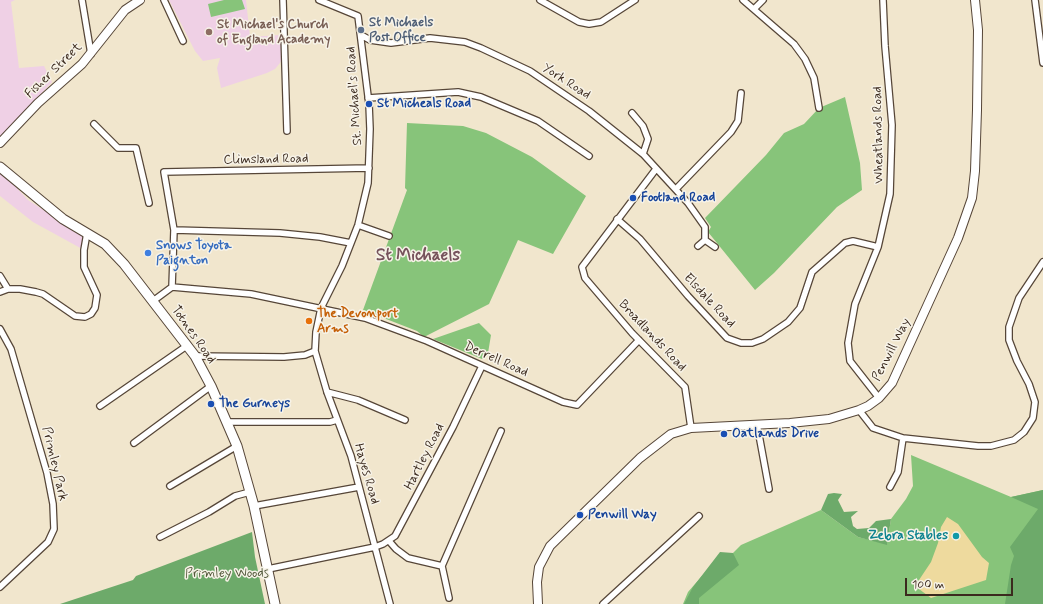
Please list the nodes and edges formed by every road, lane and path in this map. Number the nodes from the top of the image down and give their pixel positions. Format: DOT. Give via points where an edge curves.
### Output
graph roads {
  1 [pos="82,0"];
  2 [pos="140,0"];
  3 [pos="164,0"];
  4 [pos="283,0"];
  5 [pos="319,0"];
  6 [pos="338,0"];
  7 [pos="540,0"];
  8 [pos="635,0"];
  9 [pos="743,0"];
  10 [pos="764,0"];
  11 [pos="883,0"];
  12 [pos="975,0"];
  13 [pos="1035,0"];
  14 [pos="338,7"];
  15 [pos="754,9"];
  16 [pos="361,35"];
  17 [pos="183,42"];
  18 [pos="91,54"];
  19 [pos="1043,63"];
  20 [pos="741,93"];
  21 [pos="368,98"];
  22 [pos="819,108"];
  23 [pos="632,112"];
  24 [pos="94,124"];
  25 [pos="287,131"];
  26 [pos="0,143"];
  27 [pos="644,154"];
  28 [pos="589,156"];
  29 [pos="0,167"];
  30 [pos="370,168"];
  31 [pos="656,169"];
  32 [pos="676,189"];
  33 [pos="149,203"];
  34 [pos="617,219"];
  35 [pos="358,225"];
  36 [pos="174,230"];
  37 [pos="87,233"];
  38 [pos="389,236"];
  39 [pos="705,240"];
  40 [pos="351,243"];
  41 [pos="698,246"];
  42 [pos="714,247"];
  43 [pos="878,248"];
  44 [pos="1043,262"];
  45 [pos="0,276"];
  46 [pos="172,287"];
  47 [pos="8,289"];
  48 [pos="0,292"];
  49 [pos="153,301"];
  50 [pos="321,308"];
  51 [pos="0,329"];
  52 [pos="639,340"];
  53 [pos="188,345"];
  54 [pos="315,351"];
  55 [pos="195,356"];
  56 [pos="482,366"];
  57 [pos="211,386"];
  58 [pos="327,392"];
  59 [pos="879,398"];
  60 [pos="100,406"];
  61 [pos="859,410"];
  62 [pos="337,420"];
  63 [pos="405,420"];
  64 [pos="227,422"];
  65 [pos="757,424"];
  66 [pos="691,428"];
  67 [pos="501,431"];
  68 [pos="903,438"];
  69 [pos="134,444"];
  70 [pos="237,446"];
  71 [pos="170,486"];
  72 [pos="359,487"];
  73 [pos="890,487"];
  74 [pos="769,489"];
  75 [pos="250,492"];
  76 [pos="254,506"];
  77 [pos="699,516"];
  78 [pos="160,537"];
  79 [pos="389,541"];
  80 [pos="375,547"];
  81 [pos="442,566"];
  82 [pos="268,569"];
  83 [pos="0,587"];
  84 [pos="449,598"];
  85 [pos="275,604"];
  86 [pos="390,604"];
  87 [pos="538,604"];
  88 [pos="603,604"];
  1 -- 18 [label="street"];
  2 -- 18 [label="street, Fisher Street" via="125,10"];
  3 -- 17 [label="street"];
  4 -- 25 [label="street"];
  5 -- 14 [label="street, St. Michael's Road"];
  6 -- 14 [label="street"];
  7 -- 8 [label="street" via="579,22 589,24 601,22"];
  9 -- 15 [label="street"];
  10 -- 15 [label="street"];
  11 -- 43 [label="street, Wheatlands Road" via="892,118 892,161 890,194"];
  12 -- 59 [label="street, Penwill Way" via="978,30 977,103 972,198 958,238 911,343 892,383"];
  13 -- 19 [label="street"];
  14 -- 16 [label="street, St. Michael's Road" via="358,16"];
  15 -- 22 [label="street" via="794,44 805,59 814,78"];
  16 -- 21 [label="street, St. Michael's Road"];
  16 -- 27 [label="street, York Road" via="370,40 391,43 430,38 464,42 481,48 530,71 589,111"];
  18 -- 26 [label="street, Fisher Street" via="38,103"];
  20 -- 32 [label="street" via="738,121 731,132"];
  21 -- 28 [label="street" via="458,92 481,97 538,121"];
  21 -- 30 [label="street, St. Michael's Road"];
  23 -- 27 [label="street" via="643,126 648,139"];
  24 -- 33 [label="street" via="118,148 136,148"];
  27 -- 31 [label="street, York Road"];
  29 -- 37 [label="main road, Totnes Road" via="63,219"];
  30 -- 35 [label="street, St. Michael's Road"];
  30 -- 36 [label="street, Climsland Road" via="164,172"];
  31 -- 32 [label="street, York Road"];
  31 -- 34 [label="street"];
  32 -- 39 [label="street, York Road" via="705,227"];
  34 -- 43 [label="street, Elsdale Road" via="640,239 727,338 741,343 763,339 788,322 800,308 812,272 845,243 853,240"];
  34 -- 52 [label="street, Broadlands Road" via="582,265 585,278"];
  35 -- 38 [label="street"];
  35 -- 40 [label="street, St. Michael's Road"];
  36 -- 40 [label="street" via="280,233"];
  36 -- 46 [label="street"];
  37 -- 47 [label="street" via="84,267 97,295 95,308 91,314 85,317 75,316 43,294"];
  37 -- 49 [label="main road, Totnes Road" via="105,244"];
  39 -- 41 [label="street"];
  39 -- 42 [label="street"];
  40 -- 50 [label="street, St. Michael's Road"];
  43 -- 59 [label="street, Wheatlands Road" via="854,304 848,343 850,361"];
  44 -- 68 [label="street" via="1019,298 1009,327 1016,360 1035,402 1029,426 1014,440 991,446"];
  45 -- 47 [label="street"];
  46 -- 49 [label="street"];
  46 -- 50 [label="street, Derrell Road" via="252,294"];
  47 -- 48 [label="street"];
  49 -- 53 [label="main road, Totnes Road"];
  50 -- 54 [label="street, St. Michael's Road"];
  50 -- 56 [label="street, Derrell Road" via="365,318 427,341"];
  51 -- 83 [label="street, Primley Park" via="11,349 47,473 53,504 54,529 48,542"];
  52 -- 56 [label="street, Derrell Road" via="577,405 564,402"];
  52 -- 66 [label="street, Broadlands Road" via="685,387"];
  53 -- 55 [label="main road, Totnes Road"];
  53 -- 60 [label="street"];
  54 -- 55 [label="street" via="305,355 284,357"];
  54 -- 58 [label="street, Hayes Road"];
  55 -- 57 [label="main road, Totnes Road"];
  56 -- 79 [label="street, Hartley Road" via="395,536"];
  57 -- 64 [label="main road, Totnes Road"];
  57 -- 69 [label="street"];
  58 -- 62 [label="street, Hayes Road"];
  58 -- 63 [label="street" via="358,400"];
  59 -- 61 [label="street, Penwill Way"];
  61 -- 65 [label="street, Penwill Way" via="829,419"];
  61 -- 68 [label="street" via="873,428"];
  62 -- 64 [label="street"];
  62 -- 72 [label="street, Hayes Road"];
  64 -- 70 [label="main road, Totnes Road"];
  65 -- 66 [label="street, Penwill Way"];
  65 -- 74 [label="street"];
  66 -- 87 [label="street, Penwill Way" via="670,434 655,444 550,546 539,567"];
  67 -- 81 [label="street"];
  68 -- 73 [label="street" via="898,472"];
  70 -- 71 [label="street"];
  70 -- 75 [label="main road, Totnes Road"];
  72 -- 76 [label="street"];
  72 -- 80 [label="street, Hayes Road"];
  75 -- 76 [label="main road, Totnes Road"];
  75 -- 78 [label="street" via="235,496"];
  76 -- 82 [label="main road, Totnes Road"];
  77 -- 88 [label="street"];
  79 -- 80 [label="street"];
  79 -- 81 [label="street" via="408,558"];
  80 -- 82 [label="street"];
  80 -- 86 [label="street, Hayes Road"];
  81 -- 84 [label="street"];
  82 -- 85 [label="main road, Totnes Road"];
}
